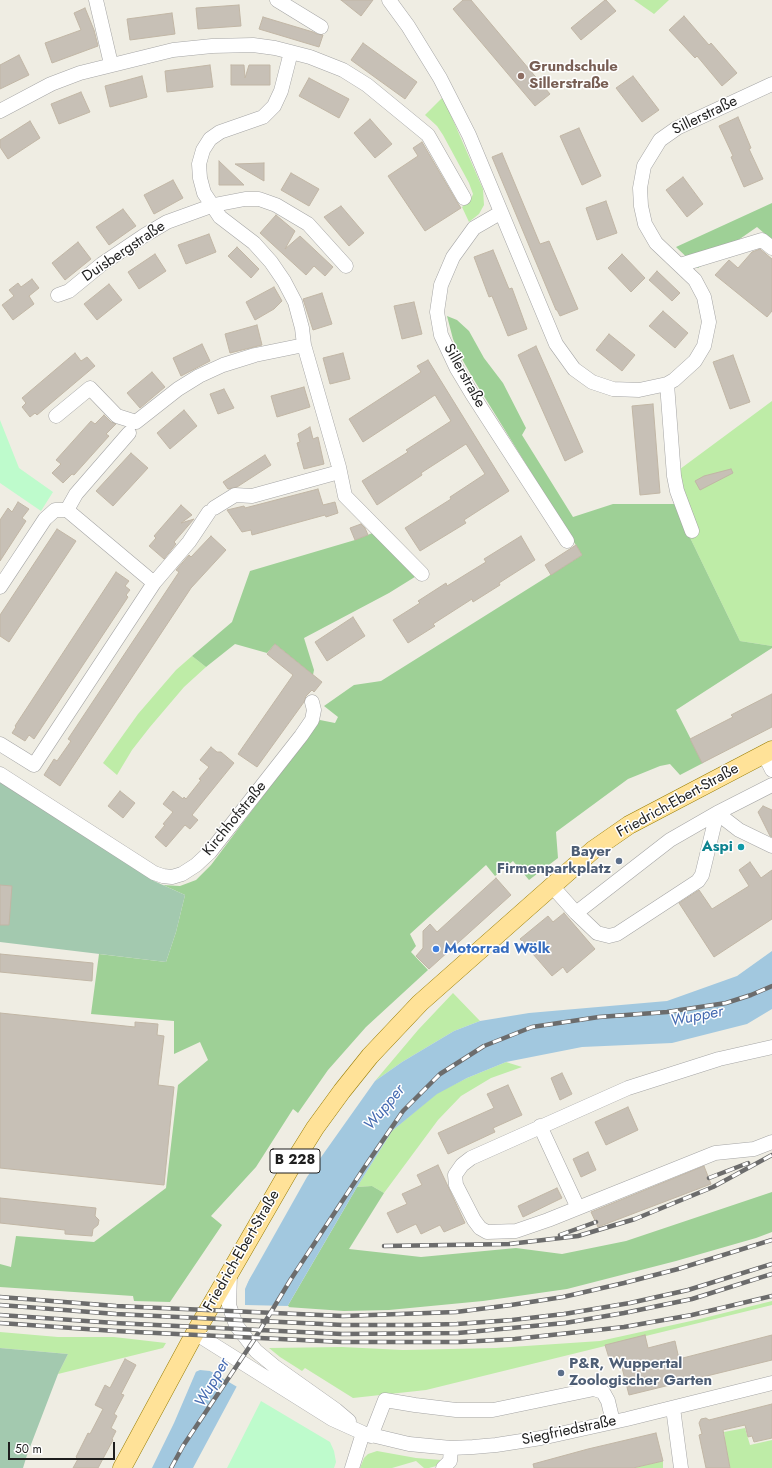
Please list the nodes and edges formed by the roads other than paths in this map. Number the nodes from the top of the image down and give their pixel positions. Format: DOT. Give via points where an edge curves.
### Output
graph roads {
  1 [pos="96,0"];
  2 [pos="277,0"];
  3 [pos="389,0"];
  4 [pos="321,26"];
  5 [pos="291,52"];
  6 [pos="111,64"];
  7 [pos="772,84"];
  8 [pos="0,111"];
  9 [pos="464,198"];
  10 [pos="214,205"];
  11 [pos="500,213"];
  12 [pos="772,248"];
  13 [pos="680,265"];
  14 [pos="346,266"];
  15 [pos="58,295"];
  16 [pos="304,345"];
  17 [pos="668,384"];
  18 [pos="56,416"];
  19 [pos="132,428"];
  20 [pos="340,472"];
  21 [pos="67,510"];
  22 [pos="692,531"];
  23 [pos="567,541"];
  24 [pos="422,574"];
  25 [pos="154,583"];
  26 [pos="0,587"];
  27 [pos="312,702"];
  28 [pos="0,744"];
  29 [pos="769,758"];
  30 [pos="0,774"];
  31 [pos="772,785"];
  32 [pos="717,813"];
  33 [pos="772,846"];
  34 [pos="552,886"];
  35 [pos="576,912"];
  36 [pos="772,1047"];
  37 [pos="540,1126"];
  38 [pos="772,1142"];
  39 [pos="578,1208"];
  40 [pos="230,1273"];
  41 [pos="201,1337"];
  42 [pos="271,1372"];
  43 [pos="772,1383"];
  44 [pos="673,1408"];
  45 [pos="613,1422"];
  46 [pos="367,1435"];
  47 [pos="451,1448"];
  48 [pos="122,1468"];
  49 [pos="352,1468"];
  50 [pos="443,1468"];
  51 [pos="681,1468"];
  1 -- 6 [label="street"];
  2 -- 4 [label="street"];
  3 -- 11 [label="street, Sillerstraße" via="440,78 476,150"];
  5 -- 6 [label="street" via="253,45 212,46 173,50"];
  5 -- 9 [label="street" via="343,70 367,85 428,135"];
  5 -- 10 [label="street" via="281,91 274,106 263,117 220,132 203,150 199,164 200,178 204,193"];
  6 -- 8 [label="street" via="51,84"];
  7 -- 13 [label="street, Sillerstraße" via="677,128 660,140 644,166 640,188 645,224 656,243"];
  10 -- 14 [label="street, Duisbergstraße" via="244,199 276,204 308,224"];
  10 -- 15 [label="street, Duisbergstraße" via="168,222 145,235 102,264 69,291"];
  10 -- 16 [label="street" via="220,217 258,248 284,281 295,302"];
  11 -- 17 [label="street, Sillerstraße" via="556,344 574,369 592,382 613,388 639,390"];
  11 -- 23 [label="street, Sillerstraße" via="474,228 452,257 441,286 437,312 441,335 472,394"];
  12 -- 13 [label="street" via="762,240"];
  13 -- 17 [label="street, Sillerstraße" via="695,280 704,297 709,322 704,346 695,361"];
  16 -- 19 [label="street" via="255,355 199,376 178,389"];
  16 -- 20 [label="street"];
  17 -- 22 [label="street" via="674,476 677,492"];
  18 -- 19 [label="street" via="90,388 116,416"];
  19 -- 21 [label="street" via="76,494"];
  20 -- 24 [label="street" via="345,496"];
  20 -- 25 [label="street" via="252,496 235,495 211,510 189,542"];
  21 -- 25 [label="street"];
  21 -- 26 [label="street" via="55,510 45,519"];
  25 -- 28 [label="street" via="34,766"];
  27 -- 30 [label="street, Kirchhofstraße" via="312,720 210,852 196,865 172,877 154,873"];
  29 -- 34 [label="main road, Friedrich-Ebert-Straße / B 228" via="629,825 593,850"];
  31 -- 32 [label="street"];
  32 -- 33 [label="street" via="739,830"];
  32 -- 35 [label="street" via="670,840"];
  32 -- 35 [label="street" via="702,875 698,881 613,936 597,933"];
  34 -- 35 [label="street"];
  34 -- 40 [label="main road, Friedrich-Ebert-Straße / B 228" via="420,1003 370,1056 315,1128"];
  36 -- 37 [label="street" via="719,1059 628,1088"];
  37 -- 39 [label="street"];
  37 -- 39 [label="street" via="471,1158 455,1175 456,1185 474,1220 487,1232 516,1231"];
  38 -- 39 [label="street" via="754,1149 715,1153"];
  40 -- 41 [label="main road, Friedrich-Ebert-Straße / B 228"];
  40 -- 42 [label="street, Siegfriedstraße" via="228,1305 236,1325"];
  41 -- 42 [label="street, Siegfriedstraße"];
  41 -- 48 [label="main road, B 228"];
  42 -- 46 [label="street, Siegfriedstraße" via="332,1419"];
  43 -- 44 [label="street, Siegfriedstraße"];
  44 -- 45 [label="street, Siegfriedstraße"];
  44 -- 51 [label="street"];
  45 -- 46 [label="street" via="603,1392 594,1389 493,1410 456,1410 385,1400"];
  45 -- 47 [label="street, Siegfriedstraße" via="541,1438"];
  46 -- 47 [label="street, Siegfriedstraße" via="409,1444"];
  46 -- 49 [label="street"];
  47 -- 50 [label="street" via="450,1461"];
}
